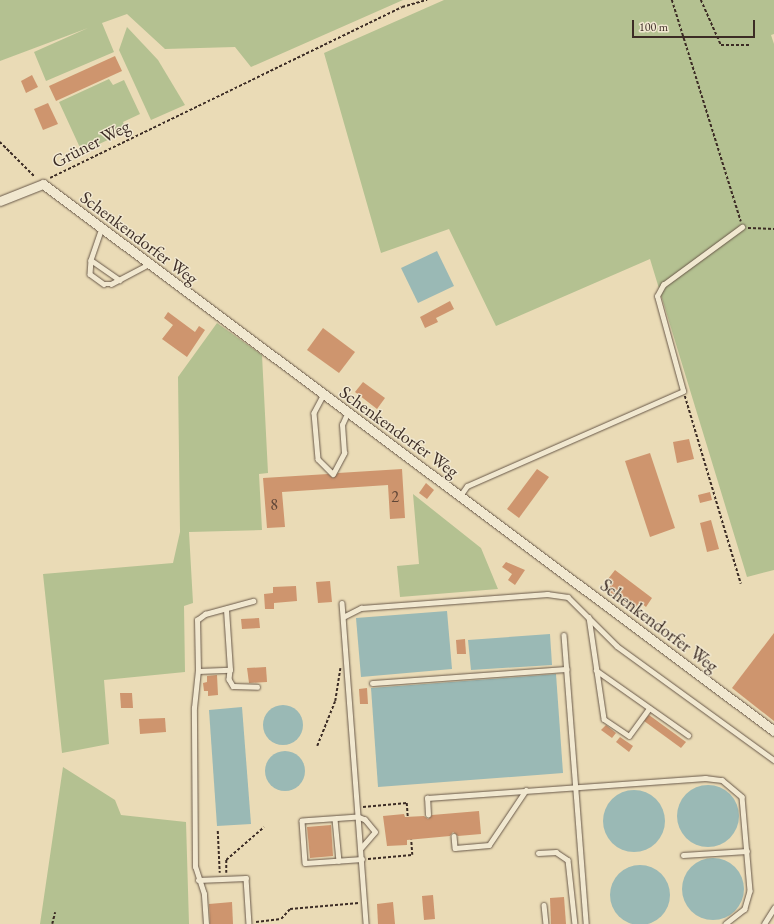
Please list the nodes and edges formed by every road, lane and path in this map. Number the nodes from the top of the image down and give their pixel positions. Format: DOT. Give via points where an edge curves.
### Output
graph roads {
  1 [pos="427,0"];
  2 [pos="672,0"];
  3 [pos="701,0"];
  4 [pos="750,45"];
  5 [pos="0,142"];
  6 [pos="43,184"];
  7 [pos="0,201"];
  8 [pos="742,227"];
  9 [pos="774,229"];
  10 [pos="101,231"];
  11 [pos="91,260"];
  12 [pos="147,265"];
  13 [pos="120,280"];
  14 [pos="683,391"];
  15 [pos="323,396"];
  16 [pos="347,414"];
  17 [pos="460,496"];
  18 [pos="741,584"];
  19 [pos="253,601"];
  20 [pos="342,603"];
  21 [pos="226,610"];
  22 [pos="343,617"];
  23 [pos="589,617"];
  24 [pos="564,635"];
  25 [pos="340,667"];
  26 [pos="566,669"];
  27 [pos="230,670"];
  28 [pos="596,670"];
  29 [pos="198,671"];
  30 [pos="372,683"];
  31 [pos="257,687"];
  32 [pos="649,708"];
  33 [pos="774,731"];
  34 [pos="688,735"];
  35 [pos="317,746"];
  36 [pos="774,760"];
  37 [pos="574,786"];
  38 [pos="526,790"];
  39 [pos="358,807"];
  40 [pos="428,815"];
  41 [pos="358,817"];
  42 [pos="408,817"];
  43 [pos="335,819"];
  44 [pos="264,827"];
  45 [pos="218,831"];
  46 [pos="454,836"];
  47 [pos="411,840"];
  48 [pos="361,848"];
  49 [pos="747,851"];
  50 [pos="538,853"];
  51 [pos="683,855"];
  52 [pos="362,860"];
  53 [pos="339,861"];
  54 [pos="223,879"];
  55 [pos="198,880"];
  56 [pos="365,902"];
  57 [pos="544,904"];
  58 [pos="774,908"];
  59 [pos="55,912"];
  60 [pos="249,923"];
  61 [pos="52,924"];
  62 [pos="206,924"];
  63 [pos="366,924"];
  64 [pos="546,924"];
  65 [pos="575,924"];
  66 [pos="586,924"];
  67 [pos="726,924"];
  68 [pos="764,924"];
  1 -- 6 [label="path, Grüner Weg" via="402,8 151,128 55,175"];
  2 -- 8 [label="path"];
  3 -- 4 [label="path" via="721,45"];
  5 -- 6 [label="path"];
  6 -- 7 [label="street"];
  6 -- 10 [label="street, Schenkendorfer Weg"];
  8 -- 9 [label="path"];
  8 -- 14 [label="lane" via="664,285 657,296"];
  10 -- 11 [label="lane"];
  10 -- 12 [label="street, Schenkendorfer Weg"];
  11 -- 13 [label="lane"];
  11 -- 13 [label="lane" via="90,274 104,284"];
  12 -- 13 [label="lane"];
  12 -- 15 [label="street, Schenkendorfer Weg"];
  14 -- 17 [label="lane" via="466,486"];
  14 -- 18 [label="path"];
  15 -- 16 [label="street, Schenkendorfer Weg"];
  15 -- 16 [label="lane" via="314,413 318,459 333,474 344,453 342,425"];
  16 -- 17 [label="street, Schenkendorfer Weg"];
  17 -- 33 [label="street, Schenkendorfer Weg"];
  19 -- 21 [label="lane"];
  20 -- 22 [label="lane"];
  21 -- 27 [label="lane"];
  21 -- 29 [label="lane" via="205,614 197,620"];
  22 -- 23 [label="lane" via="361,608 547,594 568,597"];
  22 -- 39 [label="lane"];
  23 -- 28 [label="lane"];
  23 -- 36 [label="lane" via="617,646"];
  24 -- 26 [label="lane"];
  25 -- 35 [label="path" via="335,701"];
  26 -- 30 [label="lane"];
  26 -- 37 [label="lane"];
  27 -- 29 [label="lane"];
  27 -- 31 [label="lane" via="229,679 233,686"];
  28 -- 32 [label="lane"];
  28 -- 32 [label="lane" via="604,718 629,736"];
  29 -- 55 [label="lane" via="194,708 194,817 195,867"];
  32 -- 34 [label="lane"];
  37 -- 38 [label="lane"];
  37 -- 49 [label="lane" via="705,778 722,780 742,797"];
  37 -- 66 [label="lane"];
  38 -- 40 [label="lane" via="427,798"];
  38 -- 46 [label="lane" via="489,845 455,848"];
  39 -- 41 [label="lane"];
  39 -- 42 [label="path" via="407,803"];
  41 -- 43 [label="lane"];
  41 -- 48 [label="lane"];
  41 -- 48 [label="lane" via="371,825 375,832"];
  43 -- 53 [label="lane"];
  43 -- 53 [label="lane" via="302,821 305,864"];
  44 -- 54 [label="path" via="226,860"];
  45 -- 54 [label="path"];
  47 -- 52 [label="path" via="412,855"];
  48 -- 52 [label="lane"];
  49 -- 51 [label="lane"];
  49 -- 67 [label="lane" via="750,891 745,909"];
  50 -- 65 [label="lane" via="556,852 568,860"];
  52 -- 53 [label="lane"];
  52 -- 56 [label="lane"];
  54 -- 55 [label="lane"];
  54 -- 60 [label="lane" via="246,878"];
  55 -- 62 [label="lane" via="204,894"];
  56 -- 60 [label="path" via="290,909 281,920"];
  56 -- 63 [label="lane"];
  57 -- 64 [label="lane"];
  58 -- 68 [label="lane"];
  59 -- 61 [label="path"];
}
